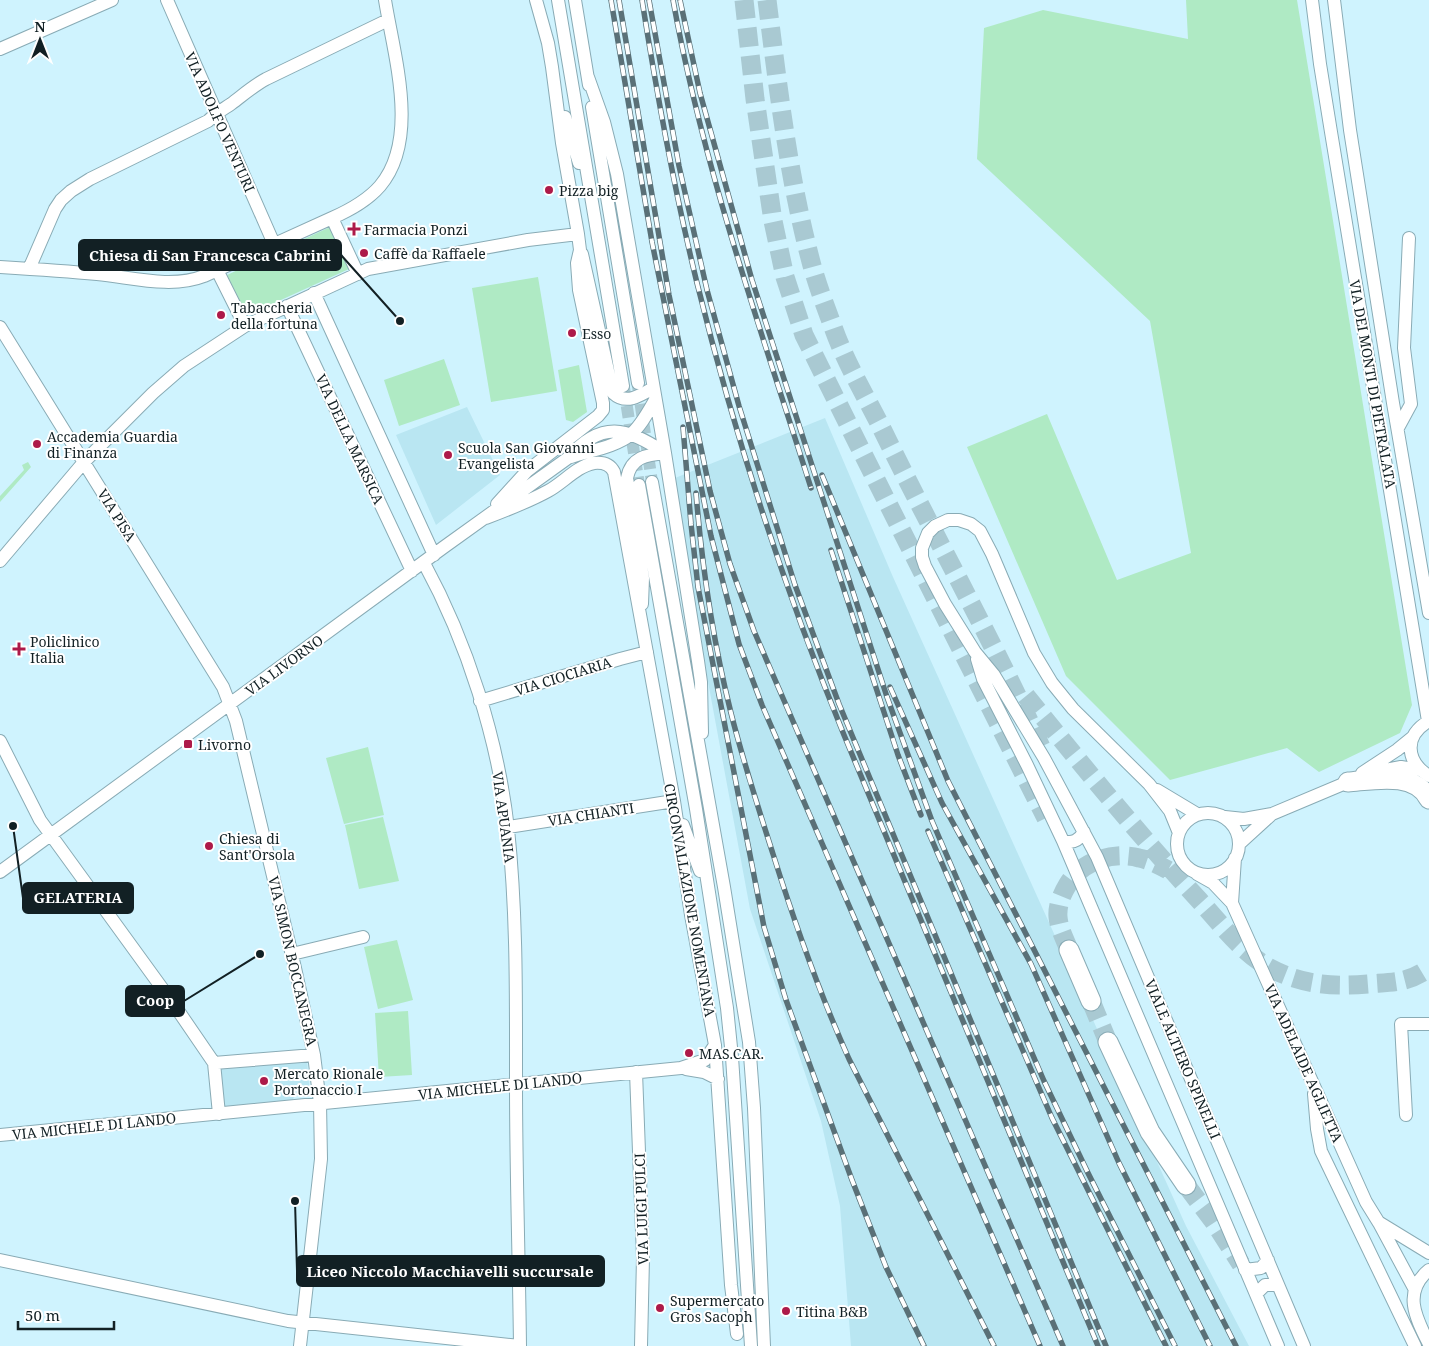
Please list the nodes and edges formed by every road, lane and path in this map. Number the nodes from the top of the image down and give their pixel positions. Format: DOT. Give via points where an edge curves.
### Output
graph roads {
  1 [pos="111,0"];
  2 [pos="167,0"];
  3 [pos="385,0"];
  4 [pos="536,0"];
  5 [pos="545,0"];
  6 [pos="558,0"];
  7 [pos="575,0"];
  8 [pos="1305,0"];
  9 [pos="1312,0"];
  10 [pos="1334,0"];
  11 [pos="388,20"];
  12 [pos="548,43"];
  13 [pos="1318,48"];
  14 [pos="0,49"];
  15 [pos="552,67"];
  16 [pos="588,77"];
  17 [pos="216,112"];
  18 [pos="593,206"];
  19 [pos="332,218"];
  20 [pos="578,234"];
  21 [pos="1409,238"];
  22 [pos="274,244"];
  23 [pos="580,250"];
  24 [pos="0,267"];
  25 [pos="29,269"];
  26 [pos="217,270"];
  27 [pos="358,274"];
  28 [pos="314,293"];
  29 [pos="287,306"];
  30 [pos="245,326"];
  31 [pos="0,327"];
  32 [pos="638,383"];
  33 [pos="623,386"];
  34 [pos="654,394"];
  35 [pos="1398,428"];
  36 [pos="632,434"];
  37 [pos="665,454"];
  38 [pos="84,462"];
  39 [pos="652,482"];
  40 [pos="639,485"];
  41 [pos="486,518"];
  42 [pos="429,559"];
  43 [pos="0,560"];
  44 [pos="412,571"];
  45 [pos="1429,613"];
  46 [pos="641,619"];
  47 [pos="647,652"];
  48 [pos="975,652"];
  49 [pos="480,701"];
  50 [pos="230,704"];
  51 [pos="1429,721"];
  52 [pos="1412,737"];
  53 [pos="0,742"];
  54 [pos="702,766"];
  55 [pos="1424,773"];
  56 [pos="1348,782"];
  57 [pos="1149,784"];
  58 [pos="1429,799"];
  59 [pos="674,801"];
  60 [pos="1197,814"];
  61 [pos="1272,814"];
  62 [pos="1225,817"];
  63 [pos="508,827"];
  64 [pos="1084,832"];
  65 [pos="1179,833"];
  66 [pos="50,835"];
  67 [pos="1063,841"];
  68 [pos="1237,850"];
  69 [pos="1096,857"];
  70 [pos="1075,868"];
  71 [pos="0,872"];
  72 [pos="1197,874"];
  73 [pos="710,897"];
  74 [pos="1232,902"];
  75 [pos="363,937"];
  76 [pos="1069,950"];
  77 [pos="292,954"];
  78 [pos="1091,1001"];
  79 [pos="1429,1024"];
  80 [pos="1108,1042"];
  81 [pos="715,1045"];
  82 [pos="314,1055"];
  83 [pos="214,1063"];
  84 [pos="681,1068"];
  85 [pos="636,1072"];
  86 [pos="718,1080"];
  87 [pos="1313,1084"];
  88 [pos="516,1085"];
  89 [pos="320,1104"];
  90 [pos="218,1114"];
  91 [pos="1406,1116"];
  92 [pos="0,1135"];
  93 [pos="1186,1185"];
  94 [pos="1379,1223"];
  95 [pos="744,1250"];
  96 [pos="1429,1254"];
  97 [pos="0,1260"];
  98 [pos="1268,1260"];
  99 [pos="1246,1270"];
  100 [pos="1429,1270"];
  101 [pos="1278,1284"];
  102 [pos="1414,1288"];
  103 [pos="1256,1294"];
  104 [pos="303,1322"];
  105 [pos="738,1340"];
  106 [pos="1429,1344"];
  107 [pos="300,1346"];
  108 [pos="520,1346"];
  109 [pos="641,1346"];
  110 [pos="751,1346"];
  111 [pos="764,1346"];
  112 [pos="1278,1346"];
  113 [pos="1304,1346"];
  114 [pos="1415,1346"];
  1 -- 14 [label="street"];
  2 -- 17 [label="street, VIA ADOLFO VENTURI"];
  3 -- 11 [label="street"];
  4 -- 12 [label="street"];
  5 -- 12 [label="street"];
  6 -- 18 [label="street"];
  7 -- 16 [label="street"];
  8 -- 13 [label="street, VIA DEI MONTI DI PIETRALATA"];
  9 -- 13 [label="street, VIA DEI MONTI DI PIETRALATA"];
  10 -- 35 [label="street, VIA DEI MONTI DI PIETRALATA" via="1350,130"];
  11 -- 17 [label="street" via="266,79"];
  11 -- 19 [label="street" via="402,114 399,149 380,186 358,204"];
  12 -- 15 [label="street"];
  13 -- 51 [label="street, VIA DEI MONTI DI PIETRALATA"];
  15 -- 18 [label="street"];
  15 -- 20 [label="street"];
  16 -- 32 [label="street"];
  16 -- 34 [label="street" via="616,168"];
  17 -- 22 [label="street, VIA ADOLFO VENTURI"];
  17 -- 25 [label="street" via="208,121 71,191 54,209"];
  18 -- 33 [label="street"];
  19 -- 22 [label="street"];
  19 -- 27 [label="street"];
  20 -- 23 [label="street"];
  20 -- 27 [label="street" via="472,249 368,269"];
  21 -- 35 [label="street" via="1404,348 1411,404"];
  22 -- 26 [label="street"];
  23 -- 34 [label="street" via="613,393 619,398 630,399"];
  23 -- 41 [label="street" via="578,283 603,410 527,471"];
  24 -- 25 [label="street"];
  25 -- 26 [label="street" via="171,281 195,279"];
  26 -- 30 [label="street"];
  27 -- 28 [label="street"];
  28 -- 29 [label="street"];
  28 -- 42 [label="street, VIA DELLA MARSICA"];
  29 -- 30 [label="street"];
  29 -- 44 [label="street, VIA DELLA MARSICA"];
  30 -- 38 [label="street" via="178,370"];
  31 -- 38 [label="street, VIA PISA"];
  34 -- 36 [label="street"];
  34 -- 37 [label="street"];
  35 -- 45 [label="street, VIA DEI MONTI DI PIETRALATA"];
  36 -- 37 [label="street"];
  36 -- 41 [label="street, VIA LIVORNO" via="616,443 568,458"];
  37 -- 46 [label="street" via="638,459 631,466 627,478 643,578"];
  37 -- 54 [label="street" via="701,682"];
  38 -- 43 [label="street"];
  38 -- 50 [label="street, VIA PISA" via="223,687"];
  39 -- 54 [label="street"];
  40 -- 73 [label="street, CIRCONVALLAZIONE NOMENTANA"];
  41 -- 42 [label="street, VIA LIVORNO"];
  41 -- 46 [label="street, CIRCONVALLAZIONE NOMENTANA" via="542,494 593,463 604,463 613,469"];
  42 -- 44 [label="street, VIA LIVORNO"];
  42 -- 49 [label="street, VIA APUANIA"];
  44 -- 50 [label="street, VIA LIVORNO"];
  46 -- 47 [label="street, CIRCONVALLAZIONE NOMENTANA"];
  47 -- 49 [label="street, VIA CIOCIARIA"];
  47 -- 59 [label="street, CIRCONVALLAZIONE NOMENTANA"];
  48 -- 57 [label="street, VIALE ALTIERO SPINELLI" via="945,604 922,557 928,533 948,520 968,522 980,531 1034,653 1052,683 1073,709"];
  48 -- 64 [label="street, VIALE ALTIERO SPINELLI" via="994,675 1020,717"];
  48 -- 67 [label="street, VIALE ALTIERO SPINELLI" via="983,679"];
  49 -- 63 [label="street, VIA APUANIA"];
  50 -- 66 [label="street, VIA LIVORNO"];
  50 -- 77 [label="street, VIA SIMON BOCCANEGRA"];
  51 -- 52 [label="street" via="1420,726"];
  52 -- 55 [label="street" via="1410,750 1414,764"];
  52 -- 56 [label="street"];
  53 -- 66 [label="street"];
  54 -- 111 [label="street" via="749,1042"];
  55 -- 56 [label="street" via="1410,767 1394,768"];
  56 -- 58 [label="highway" via="1401,780 1418,786"];
  56 -- 61 [label="street"];
  57 -- 60 [label="street, VIALE ALTIERO SPINELLI"];
  57 -- 65 [label="street, VIALE ALTIERO SPINELLI" via="1170,811"];
  59 -- 63 [label="street, VIA CHIANTI"];
  59 -- 73 [label="street"];
  59 -- 81 [label="street, CIRCONVALLAZIONE NOMENTANA"];
  60 -- 62 [label="street" via="1214,813"];
  60 -- 65 [label="street" via="1185,822"];
  61 -- 62 [label="street"];
  61 -- 68 [label="street"];
  62 -- 68 [label="street" via="1237,832"];
  63 -- 88 [label="street, VIA APUANIA" via="514,914"];
  64 -- 67 [label="street" via="1074,842"];
  64 -- 69 [label="street, VIALE ALTIERO SPINELLI"];
  65 -- 72 [label="street" via="1178,854"];
  66 -- 71 [label="street, VIA LIVORNO"];
  66 -- 83 [label="street"];
  67 -- 70 [label="street, VIALE ALTIERO SPINELLI"];
  68 -- 72 [label="street" via="1228,866 1216,874"];
  68 -- 74 [label="street, VIA ADELAIDE AGLIETTA"];
  69 -- 70 [label="street" via="1083,858"];
  69 -- 98 [label="street, VIALE ALTIERO SPINELLI"];
  70 -- 99 [label="street, VIALE ALTIERO SPINELLI"];
  72 -- 74 [label="street, VIA ADELAIDE AGLIETTA" via="1214,883"];
  73 -- 95 [label="street, CIRCONVALLAZIONE NOMENTANA" via="732,1057"];
  74 -- 87 [label="street, VIA ADELAIDE AGLIETTA"];
  75 -- 77 [label="street"];
  76 -- 78 [label="highway"];
  77 -- 82 [label="street, VIA SIMON BOCCANEGRA"];
  79 -- 91 [label="street" via="1401,1024"];
  80 -- 93 [label="highway" via="1150,1132"];
  81 -- 84 [label="street" via="705,1060"];
  81 -- 86 [label="street, CIRCONVALLAZIONE NOMENTANA"];
  82 -- 83 [label="street"];
  82 -- 89 [label="street, VIA SIMON BOCCANEGRA"];
  83 -- 90 [label="street"];
  84 -- 85 [label="street, VIA MICHELE DI LANDO"];
  84 -- 86 [label="street" via="704,1072"];
  85 -- 88 [label="street, VIA MICHELE DI LANDO"];
  85 -- 109 [label="street, VIA LUIGI PULCI" via="643,1258"];
  86 -- 105 [label="street, CIRCONVALLAZIONE NOMENTANA" via="731,1285"];
  87 -- 94 [label="street, VIA ADELAIDE AGLIETTA" via="1366,1202"];
  87 -- 114 [label="street" via="1321,1151"];
  88 -- 89 [label="street, VIA MICHELE DI LANDO"];
  88 -- 108 [label="street, VIA APUANIA"];
  89 -- 90 [label="street, VIA MICHELE DI LANDO"];
  89 -- 104 [label="street, VIA SIMON BOCCANEGRA" via="321,1159"];
  90 -- 92 [label="street, VIA MICHELE DI LANDO"];
  94 -- 96 [label="street, VIA ADELAIDE AGLIETTA"];
  94 -- 102 [label="street, VIA ADELAIDE AGLIETTA"];
  95 -- 105 [label="street, CIRCONVALLAZIONE NOMENTANA"];
  95 -- 110 [label="street, CIRCONVALLAZIONE NOMENTANA"];
  97 -- 104 [label="street"];
  98 -- 99 [label="street" via="1261,1268"];
  98 -- 101 [label="street, VIALE ALTIERO SPINELLI"];
  99 -- 103 [label="street, VIALE ALTIERO SPINELLI"];
  100 -- 102 [label="street"];
  101 -- 103 [label="street" via="1265,1285"];
  101 -- 113 [label="street, VIALE ALTIERO SPINELLI"];
  102 -- 106 [label="street" via="1415,1312"];
  103 -- 112 [label="street, VIALE ALTIERO SPINELLI"];
  104 -- 107 [label="street, VIA SIMON BOCCANEGRA"];
  104 -- 108 [label="street"];
}
